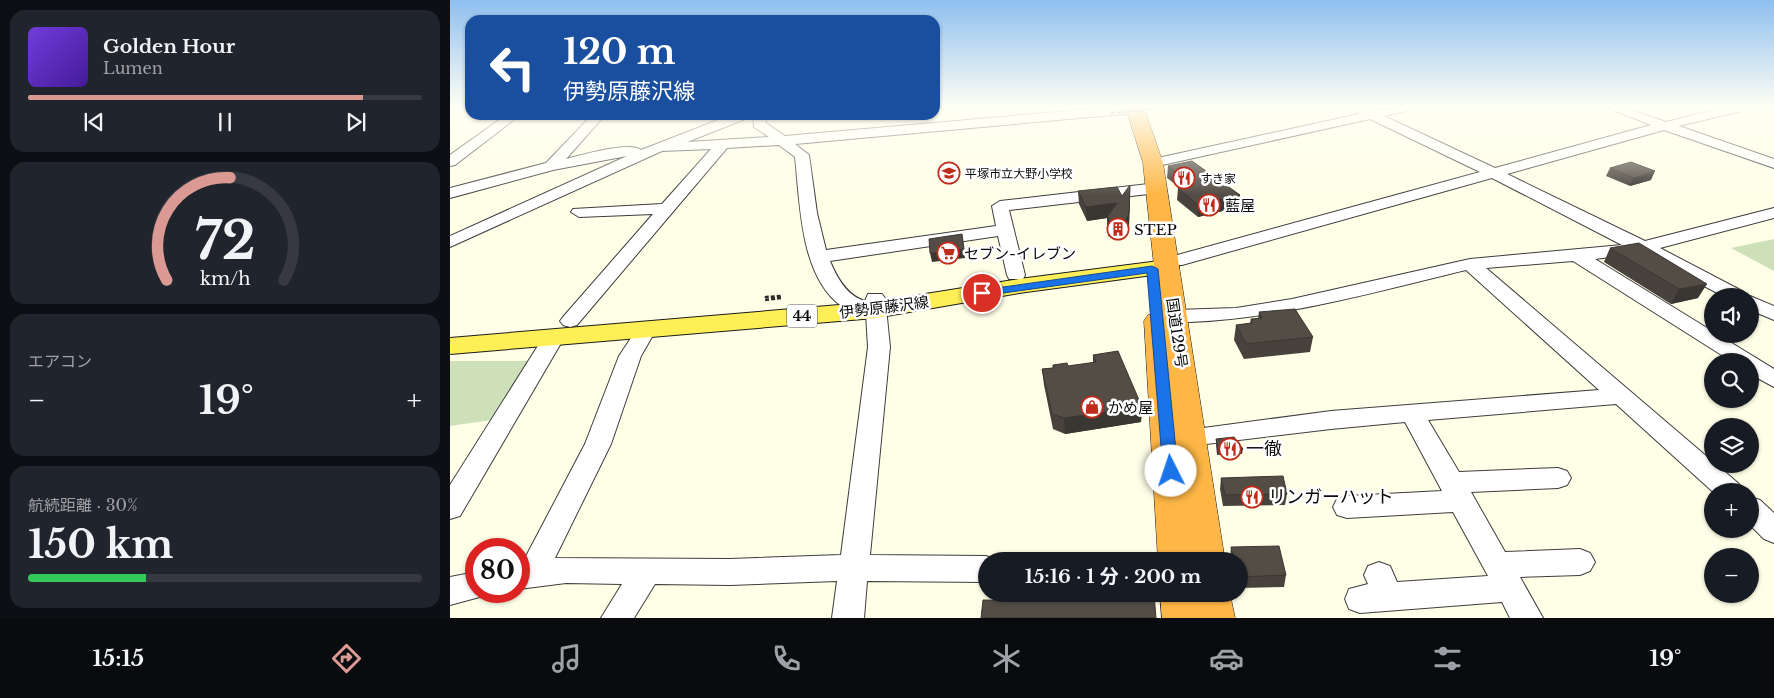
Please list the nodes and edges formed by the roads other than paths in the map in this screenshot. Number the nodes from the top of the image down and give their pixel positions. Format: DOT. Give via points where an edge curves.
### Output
graph roads {
  1 [pos="484,137"];
  2 [pos="578,137"];
  3 [pos="688,137"];
  4 [pos="775,137"];
  5 [pos="812,137"];
  6 [pos="1134,137"];
  7 [pos="1142,137"];
  8 [pos="1272,137"];
  9 [pos="1417,137"];
  10 [pos="1625,137"];
  11 [pos="1695,137"];
  12 [pos="780,141"];
  13 [pos="722,145"];
  14 [pos="662,147"];
  15 [pos="646,153"];
  16 [pos="450,162"];
  17 [pos="1153,163"];
  18 [pos="1774,164"];
  19 [pos="551,166"];
  20 [pos="1494,173"];
  21 [pos="1150,189"];
  22 [pos="450,193"];
  23 [pos="667,209"];
  24 [pos="579,212"];
  25 [pos="1765,215"];
  26 [pos="1774,225"];
  27 [pos="1004,230"];
  28 [pos="450,242"];
  29 [pos="1644,247"];
  30 [pos="1577,256"];
  31 [pos="818,257"];
  32 [pos="1163,264"];
  33 [pos="1470,264"];
  34 [pos="1016,275"];
  35 [pos="1723,288"];
  36 [pos="848,302"];
  37 [pos="875,304"];
  38 [pos="1759,306"];
  39 [pos="1774,314"];
  40 [pos="1163,315"];
  41 [pos="561,329"];
  42 [pos="646,330"];
  43 [pos="450,331"];
  44 [pos="450,346"];
  45 [pos="1733,353"];
  46 [pos="1759,370"];
  47 [pos="1774,379"];
  48 [pos="1622,396"];
  49 [pos="1412,413"];
  50 [pos="1190,437"];
  51 [pos="1558,478"];
  52 [pos="1721,483"];
  53 [pos="1457,492"];
  54 [pos="1347,507"];
  55 [pos="450,508"];
  56 [pos="1177,552"];
  57 [pos="1204,552"];
  58 [pos="1580,562"];
  59 [pos="530,568"];
  60 [pos="852,568"];
  61 [pos="978,569"];
  62 [pos="646,572"];
  63 [pos="530,574"];
  64 [pos="1504,577"];
  65 [pos="465,588"];
  66 [pos="1375,590"];
  67 [pos="450,591"];
  68 [pos="1182,602"];
  69 [pos="1211,602"];
  70 [pos="616,618"];
  71 [pos="848,618"];
  72 [pos="1184,618"];
  73 [pos="1213,618"];
  74 [pos="1528,618"];
  1 -- 16 [label="street"];
  2 -- 19 [label="street"];
  3 -- 14 [label="street"];
  4 -- 12 [label="street"];
  5 -- 12 [label="street"];
  6 -- 21 [label="highway, 国道129号"];
  7 -- 17 [label="highway, 国道129号"];
  8 -- 17 [label="street"];
  9 -- 20 [label="street"];
  10 -- 20 [label="street"];
  11 -- 18 [label="street"];
  12 -- 13 [label="street"];
  12 -- 31 [label="street" via="802,155"];
  13 -- 14 [label="street"];
  13 -- 23 [label="street"];
  14 -- 15 [label="street"];
  15 -- 19 [label="street" via="626,151"];
  15 -- 28 [label="street"];
  17 -- 21 [label="highway, 国道129号"];
  19 -- 22 [label="street"];
  20 -- 29 [label="street"];
  20 -- 32 [label="street"];
  21 -- 27 [label="street" via="1000,206"];
  21 -- 32 [label="highway, 国道129号"];
  23 -- 24 [label="street"];
  23 -- 41 [label="street"];
  25 -- 26 [label="street"];
  25 -- 29 [label="street"];
  27 -- 31 [label="street"];
  27 -- 34 [label="street"];
  29 -- 30 [label="street"];
  29 -- 35 [label="street"];
  30 -- 33 [label="street"];
  30 -- 45 [label="street"];
  31 -- 36 [label="street"];
  32 -- 34 [label="main road, 伊勢原藤沢線 / 44"];
  32 -- 37 [label="main road, 伊勢原藤沢線 / 44"];
  32 -- 40 [label="highway, 国道129号"];
  33 -- 40 [label="street" via="1292,305 1236,314"];
  33 -- 48 [label="street"];
  34 -- 37 [label="main road, 伊勢原藤沢線 / 44"];
  36 -- 37 [label="main road, 伊勢原藤沢線 / 44"];
  36 -- 41 [label="main road, 伊勢原藤沢線 / 44"];
  37 -- 42 [label="main road, 伊勢原藤沢線 / 44"];
  37 -- 60 [label="street" via="879,347"];
  38 -- 39 [label="street"];
  40 -- 50 [label="highway, 国道129号"];
  40 -- 56 [label="highway, 国道129号"];
  41 -- 42 [label="main road, 伊勢原藤沢線 / 44"];
  41 -- 43 [label="main road, 伊勢原藤沢線 / 44"];
  41 -- 44 [label="main road, 伊勢原藤沢線 / 44"];
  41 -- 55 [label="street"];
  42 -- 59 [label="street" via="630,356 598,444"];
  46 -- 47 [label="street"];
  48 -- 49 [label="street"];
  48 -- 52 [label="street"];
  49 -- 50 [label="street"];
  49 -- 53 [label="street"];
  50 -- 57 [label="highway, 国道129号"];
  51 -- 53 [label="street"];
  53 -- 54 [label="street"];
  53 -- 64 [label="street"];
  58 -- 64 [label="street"];
  60 -- 61 [label="street"];
  60 -- 62 [label="street"];
  60 -- 71 [label="street"];
  62 -- 63 [label="street" via="566,570"];
  62 -- 70 [label="street"];
  64 -- 66 [label="street"];
  64 -- 74 [label="street"];
  65 -- 67 [label="street"];
  68 -- 72 [label="highway"];
  69 -- 73 [label="highway"];
}
